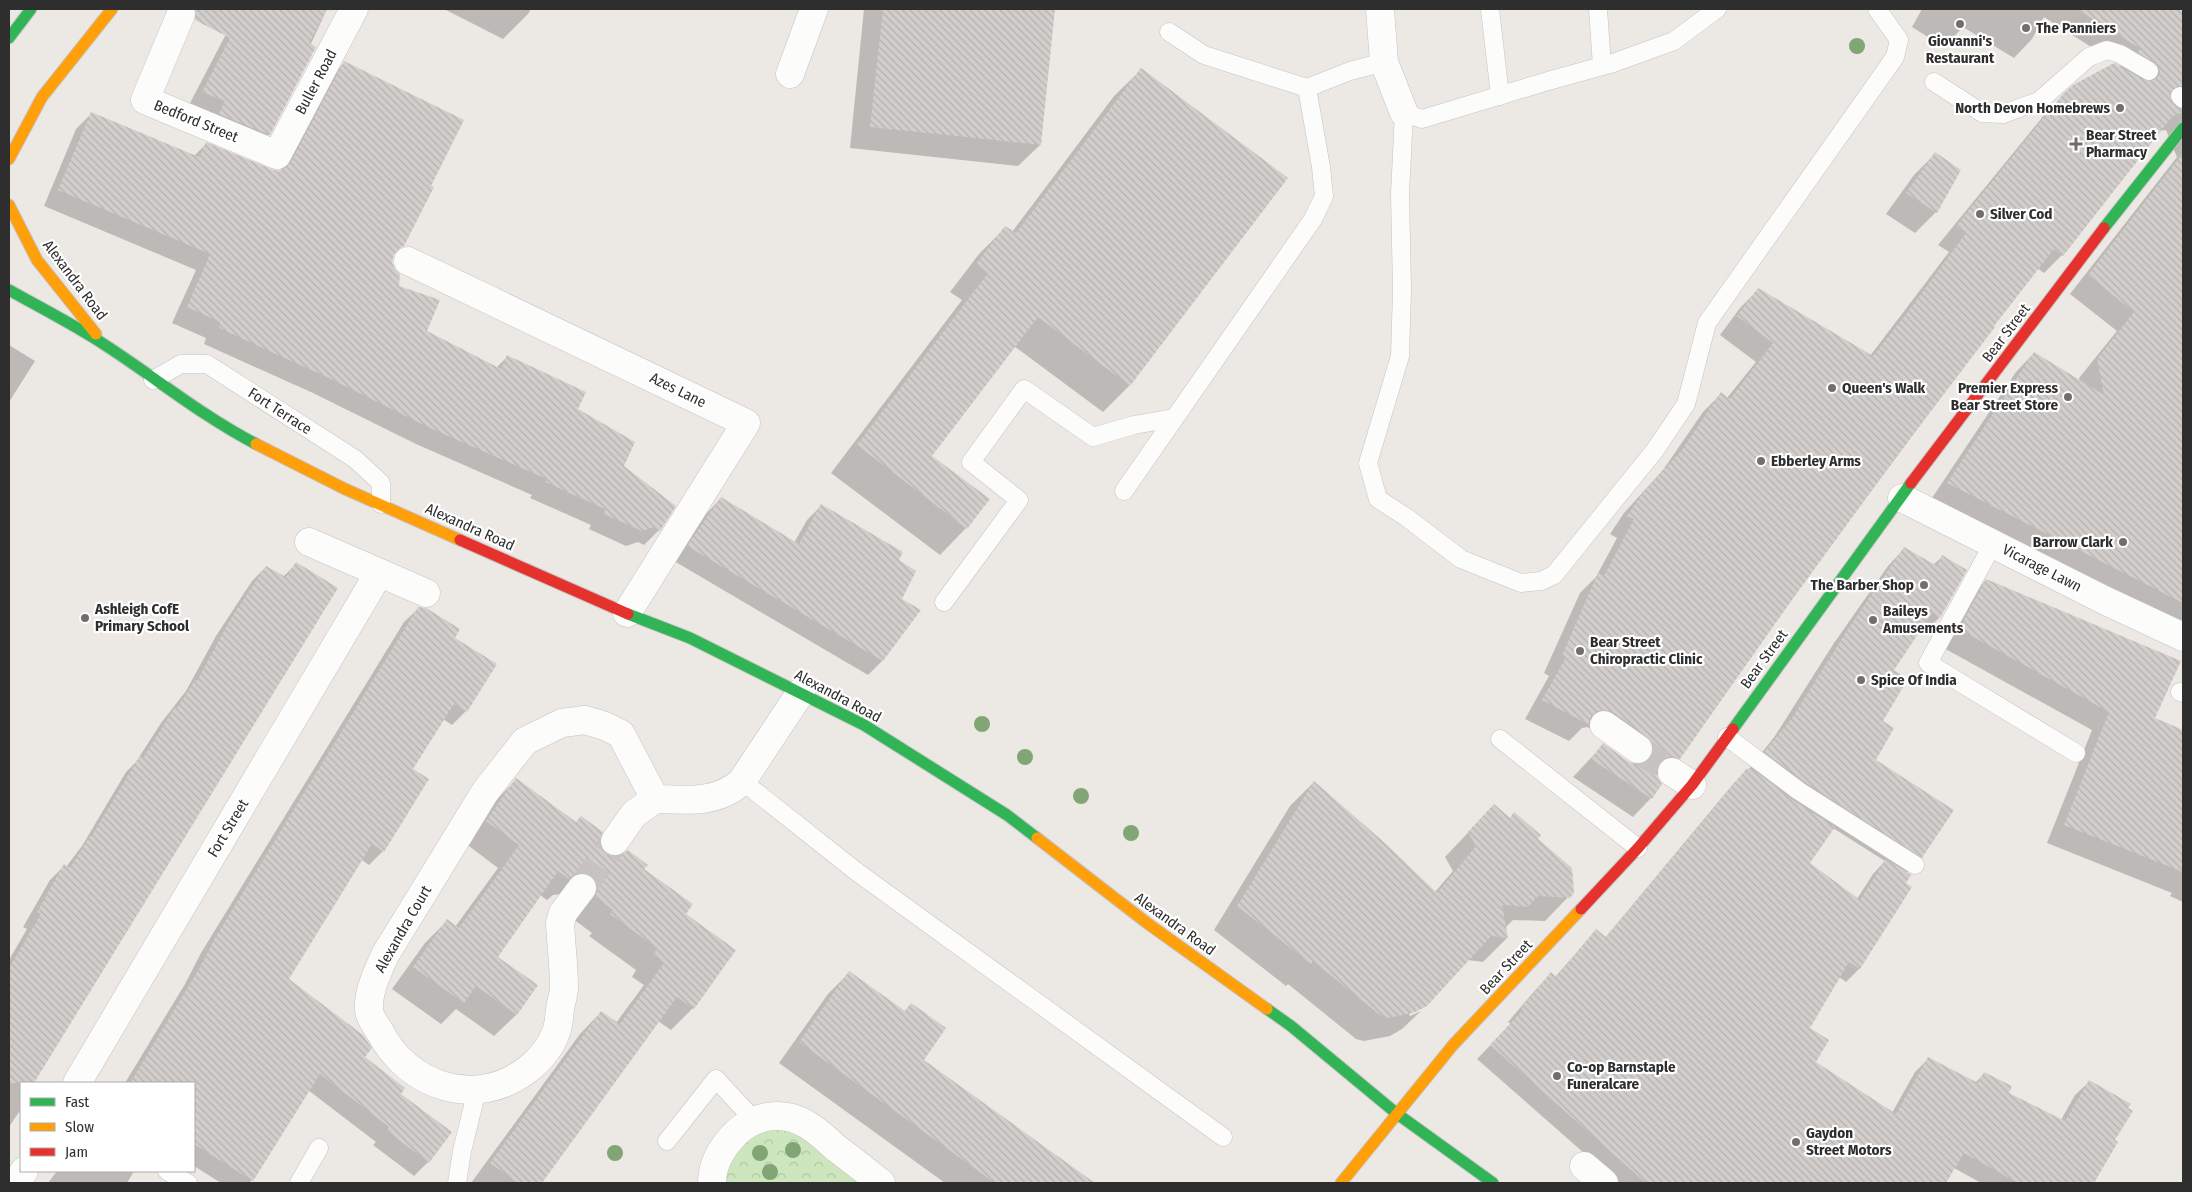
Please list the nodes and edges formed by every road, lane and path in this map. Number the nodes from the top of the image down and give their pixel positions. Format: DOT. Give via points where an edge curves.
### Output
graph roads {
  1 [pos="31,9"];
  2 [pos="112,9"];
  3 [pos="354,9"];
  4 [pos="814,9"];
  5 [pos="1380,9"];
  6 [pos="1490,9"];
  7 [pos="1598,9"];
  8 [pos="1717,9"];
  9 [pos="1877,9"];
  10 [pos="181,14"];
  11 [pos="1169,32"];
  12 [pos="9,38"];
  13 [pos="1384,62"];
  14 [pos="1602,66"];
  15 [pos="2149,71"];
  16 [pos="790,74"];
  17 [pos="1934,82"];
  18 [pos="1307,88"];
  19 [pos="1500,96"];
  20 [pos="1404,113"];
  21 [pos="2183,128"];
  22 [pos="277,155"];
  23 [pos="9,159"];
  24 [pos="9,205"];
  25 [pos="408,261"];
  26 [pos="9,290"];
  27 [pos="105,345"];
  28 [pos="153,380"];
  29 [pos="1174,418"];
  30 [pos="1124,491"];
  31 [pos="1902,498"];
  32 [pos="381,504"];
  33 [pos="309,542"];
  34 [pos="1993,544"];
  35 [pos="379,573"];
  36 [pos="426,593"];
  37 [pos="944,602"];
  38 [pos="627,613"];
  39 [pos="2183,637"];
  40 [pos="801,692"];
  41 [pos="1604,726"];
  42 [pos="1727,737"];
  43 [pos="1500,739"];
  44 [pos="1638,749"];
  45 [pos="2076,753"];
  46 [pos="742,781"];
  47 [pos="655,799"];
  48 [pos="615,841"];
  49 [pos="1638,848"];
  50 [pos="1915,864"];
  51 [pos="582,888"];
  52 [pos="78,1082"];
  53 [pos="477,1090"];
  54 [pos="1396,1113"];
  55 [pos="754,1120"];
  56 [pos="1223,1137"];
  57 [pos="667,1141"];
  58 [pos="319,1148"];
  59 [pos="23,1172"];
  60 [pos="169,1172"];
  61 [pos="16,1183"];
  62 [pos="188,1183"];
  63 [pos="299,1183"];
  64 [pos="457,1183"];
  65 [pos="712,1183"];
  66 [pos="881,1183"];
  67 [pos="1342,1183"];
  68 [pos="1493,1183"];
  1 -- 12 [label="main road"];
  2 -- 23 [label="main road" via="42,96"];
  3 -- 22 [label="street, Buller Road"];
  4 -- 16 [label="street"];
  5 -- 13 [label="street"];
  6 -- 19 [label="lane"];
  7 -- 14 [label="lane"];
  8 -- 14 [label="lane" via="1674,41"];
  9 -- 20 [label="lane" via="1899,40 1895,57 1707,323 1686,404 1652,455 1554,575 1541,581 1521,583 1461,558 1378,499 1368,463 1400,356 1400,194"];
  10 -- 22 [label="street, Bedford Street" via="145,100"];
  11 -- 18 [label="lane" via="1204,54"];
  13 -- 18 [label="lane"];
  13 -- 20 [label="street"];
  14 -- 19 [label="lane"];
  15 -- 17 [label="lane" via="2108,50 2089,57 2039,101 2003,114 1982,113"];
  18 -- 29 [label="lane" via="1324,196 1313,218"];
  19 -- 20 [label="lane" via="1422,119"];
  21 -- 31 [label="main road, Bear Street"];
  24 -- 27 [label="main road, Alexandra Road" via="38,260"];
  25 -- 38 [label="street, Azes Lane" via="746,423"];
  26 -- 27 [label="main road, Alexandra Road"];
  27 -- 28 [label="main road, Alexandra Road"];
  28 -- 32 [label="main road, Alexandra Road" via="227,428"];
  28 -- 32 [label="lane, Fort Terrace" via="181,364 207,364 355,459 381,483"];
  29 -- 30 [label="lane"];
  29 -- 37 [label="lane" via="1093,437 1024,389 971,462 1019,500"];
  31 -- 34 [label="street, Vicarage Lawn"];
  31 -- 42 [label="main road, Bear Street"];
  32 -- 38 [label="main road, Alexandra Road"];
  33 -- 35 [label="street"];
  34 -- 39 [label="street, Vicarage Lawn"];
  34 -- 45 [label="lane" via="1928,663"];
  35 -- 36 [label="street"];
  35 -- 52 [label="street, Fort Street"];
  38 -- 40 [label="main road, Alexandra Road" via="690,638"];
  40 -- 46 [label="street"];
  40 -- 54 [label="main road, Alexandra Road" via="864,725 1007,815 1147,923 1291,1026"];
  41 -- 44 [label="street"];
  42 -- 49 [label="main road, Bear Street" via="1682,779"];
  42 -- 50 [label="lane" via="1800,791"];
  43 -- 49 [label="lane"];
  46 -- 47 [label="street" via="734,789 718,796 695,800"];
  46 -- 56 [label="lane" via="858,872"];
  47 -- 48 [label="street" via="634,814"];
  47 -- 53 [label="street, Alexandra Court" via="621,734 605,726 585,720 562,723 525,742 485,792 385,955 373,984 368,1010 385,1041 398,1059 429,1082"];
  49 -- 54 [label="main road, Bear Street" via="1453,1045"];
  51 -- 53 [label="street, Alexandra Court" via="563,913 560,923 564,989 557,1030 549,1047 536,1063 514,1080 494,1088"];
  53 -- 64 [label="lane"];
  54 -- 67 [label="main road, Bear Street"];
  54 -- 68 [label="main road, Alexandra Road"];
  55 -- 57 [label="lane" via="716,1079"];
  55 -- 65 [label="street" via="728,1142 717,1158"];
  55 -- 66 [label="street" via="778,1116 806,1124"];
  58 -- 63 [label="lane"];
  59 -- 61 [label="street"];
  60 -- 62 [label="lane"];
}
